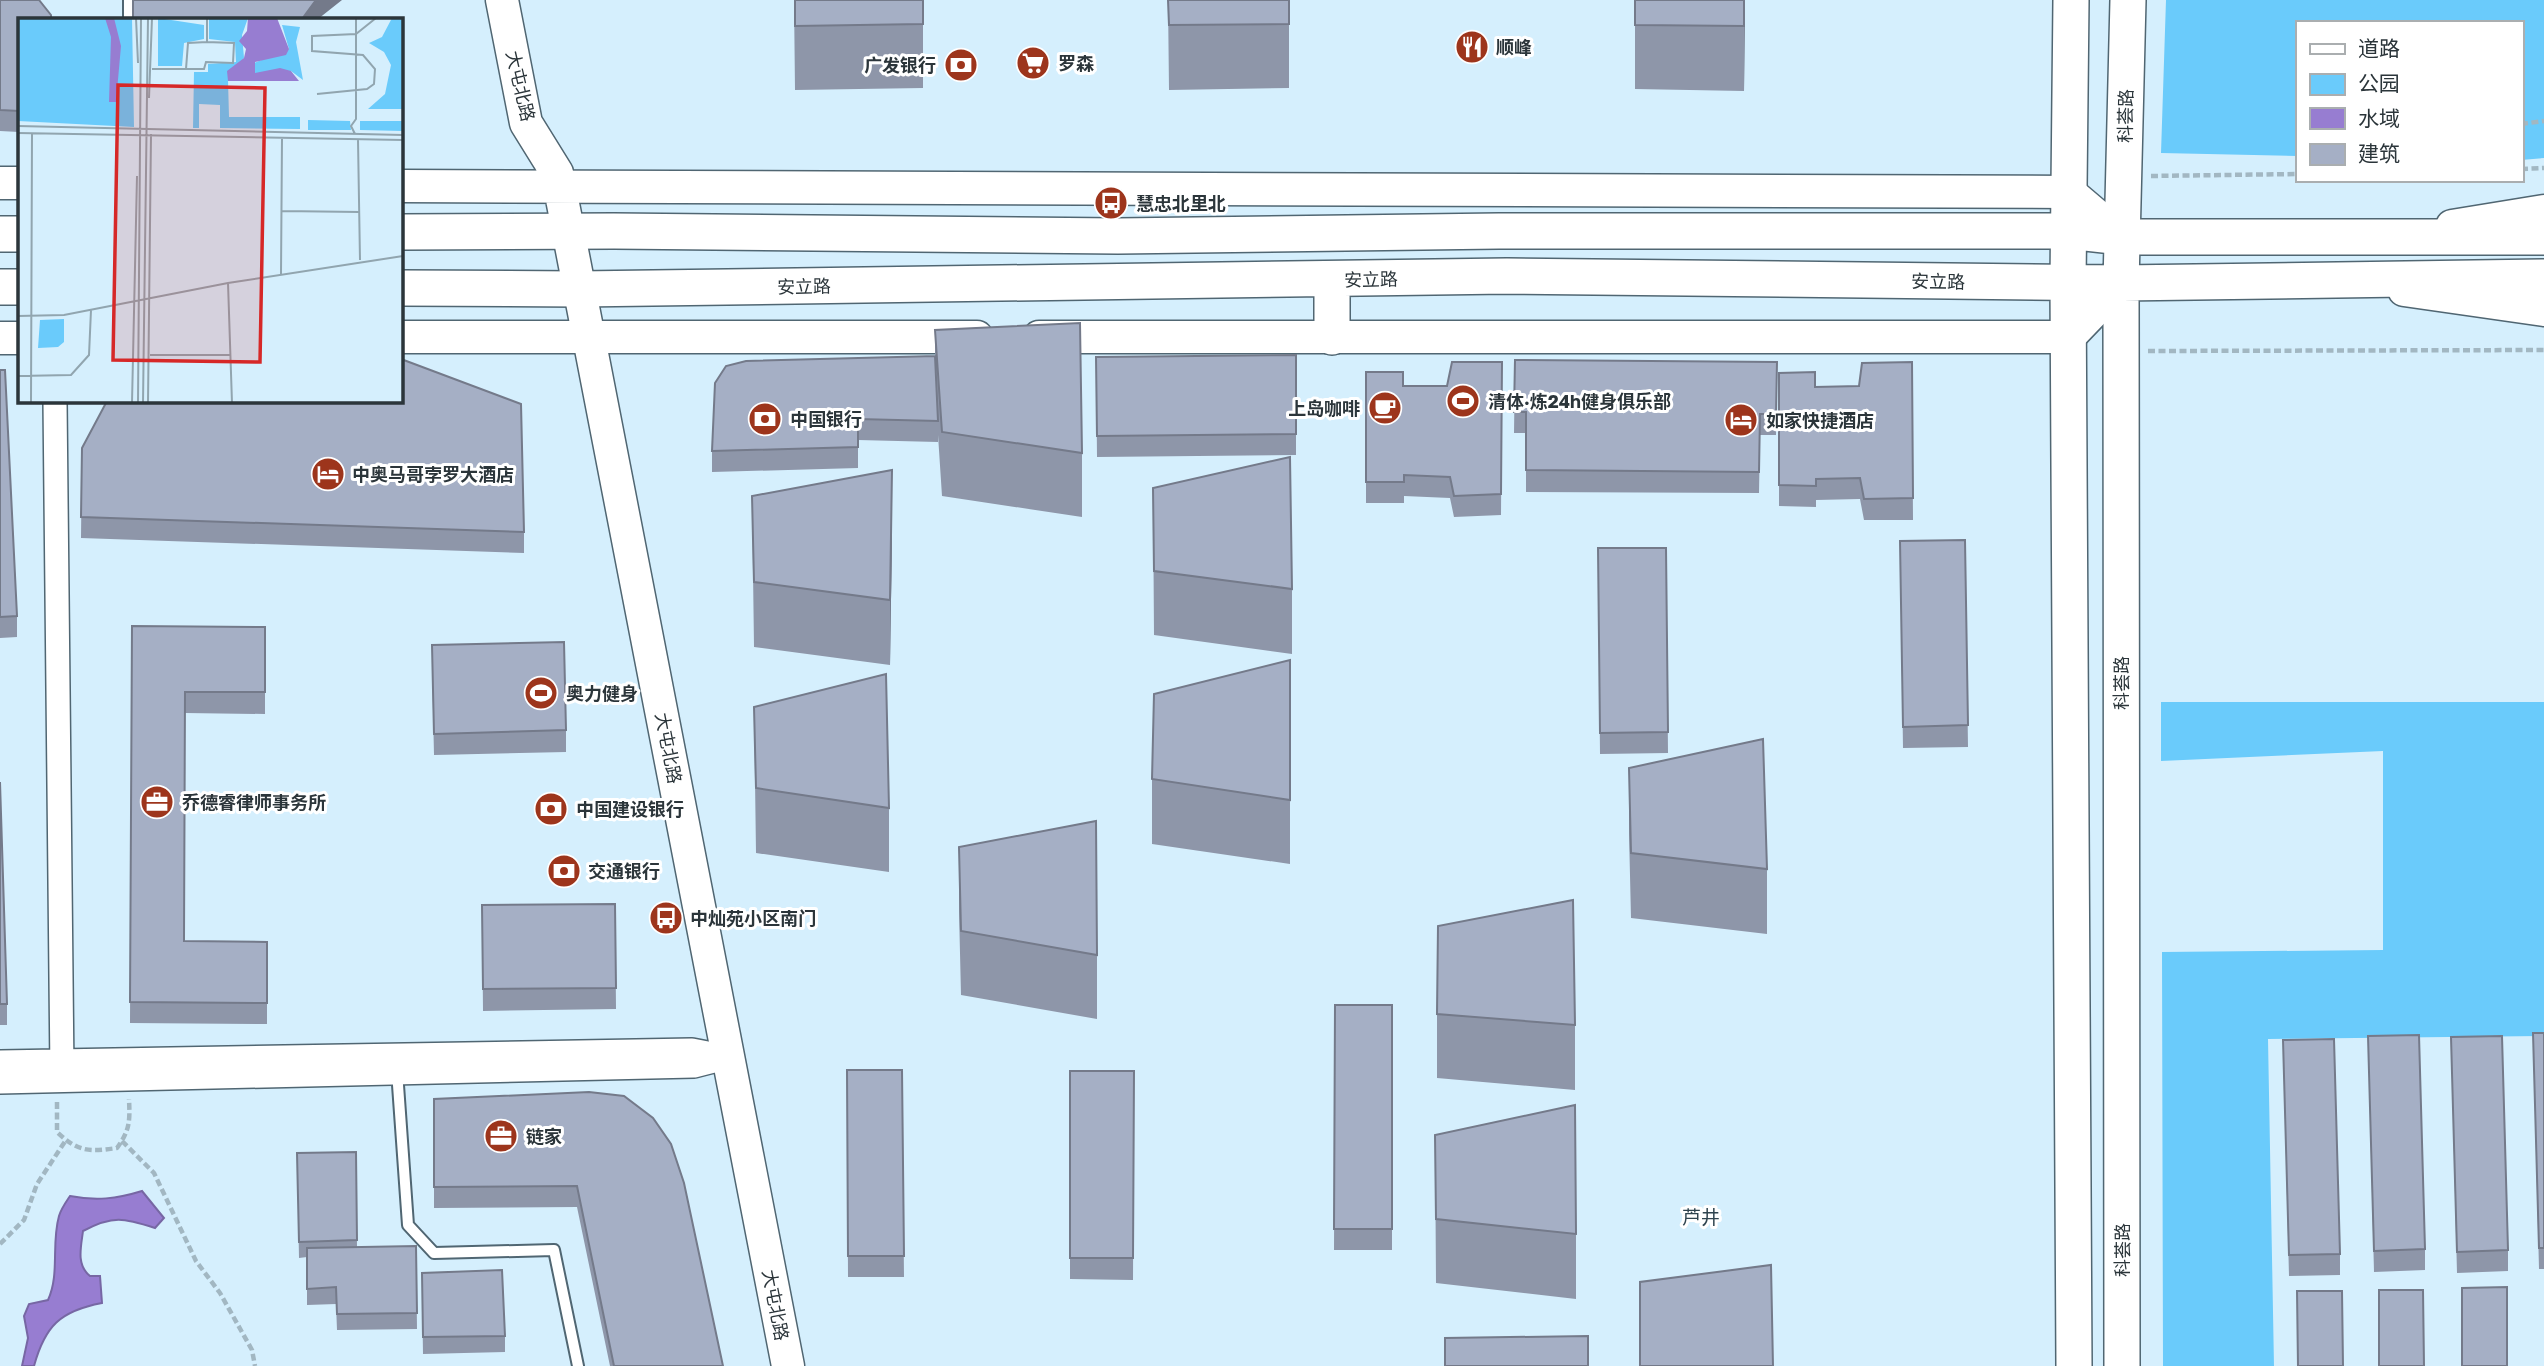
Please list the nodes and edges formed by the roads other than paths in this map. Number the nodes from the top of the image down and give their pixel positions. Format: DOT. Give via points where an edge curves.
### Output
graph roads {
  1 [pos="129,0"];
  2 [pos="502,0"];
  3 [pos="2071,0"];
  4 [pos="2128,0"];
  5 [pos="129,18"];
  6 [pos="0,183"];
  7 [pos="18,183"];
  8 [pos="402,186"];
  9 [pos="559,187"];
  10 [pos="2069,192"];
  11 [pos="2544,211"];
  12 [pos="568,231"];
  13 [pos="2068,231"];
  14 [pos="402,232"];
  15 [pos="0,234"];
  16 [pos="18,234"];
  17 [pos="2122,237"];
  18 [pos="2387,237"];
  19 [pos="2544,237"];
  20 [pos="2544,277"];
  21 [pos="1332,279"];
  22 [pos="2340,280"];
  23 [pos="2068,282"];
  24 [pos="2120,283"];
  25 [pos="0,287"];
  26 [pos="18,287"];
  27 [pos="402,288"];
  28 [pos="579,289"];
  29 [pos="2544,310"];
  30 [pos="402,337"];
  31 [pos="589,337"];
  32 [pos="1332,337"];
  33 [pos="2069,337"];
  34 [pos="0,338"];
  35 [pos="18,338"];
  36 [pos="55,402"];
  37 [pos="729,1057"];
  38 [pos="0,1062"];
  39 [pos="397,1064"];
  40 [pos="62,1071"];
  41 [pos="0,1082"];
  42 [pos="578,1366"];
  43 [pos="788,1366"];
  44 [pos="2074,1366"];
  45 [pos="2122,1366"];
  1 -- 5 [label="lane"];
  2 -- 9 [label="street, 大屯北路" via="526,123 557,173"];
  3 -- 10 [label="main road"];
  4 -- 17 [label="main road, 科荟路"];
  6 -- 7 [label="street"];
  8 -- 9 [label="street"];
  9 -- 10 [label="street"];
  9 -- 12 [label="street, 大屯北路"];
  10 -- 13 [label="main road"];
  10 -- 17 [label="street"];
  11 -- 18 [label="street"];
  12 -- 13 [label="main road" via="1105,236"];
  12 -- 14 [label="main road"];
  12 -- 28 [label="street, 大屯北路"];
  13 -- 17 [label="main road"];
  13 -- 23 [label="main road"];
  15 -- 16 [label="main road"];
  17 -- 18 [label="main road"];
  17 -- 24 [label="main road, 科荟路"];
  18 -- 19 [label="main road"];
  20 -- 22 [label="main road, 安立路"];
  21 -- 23 [label="main road, 安立路" via="1507,276"];
  21 -- 28 [label="main road, 安立路"];
  21 -- 32 [label="main road"];
  22 -- 24 [label="main road, 安立路"];
  22 -- 29 [label="street, 安立路"];
  23 -- 24 [label="main road, 安立路"];
  23 -- 33 [label="main road"];
  24 -- 33 [label="street"];
  24 -- 45 [label="main road, 科荟路"];
  25 -- 26 [label="main road"];
  27 -- 28 [label="main road, 安立路"];
  28 -- 31 [label="street, 大屯北路"];
  30 -- 31 [label="street"];
  31 -- 32 [label="street"];
  31 -- 37 [label="street, 大屯北路"];
  32 -- 33 [label="street"];
  33 -- 44 [label="main road"];
  34 -- 35 [label="street"];
  36 -- 40 [label="street"];
  37 -- 39 [label="street" via="692,1049"];
  37 -- 43 [label="street, 大屯北路"];
  38 -- 40 [label="street"];
  39 -- 40 [label="street"];
  39 -- 40 [label="street" via="127,1080"];
  39 -- 42 [label="lane" via="408,1225 434,1253 554,1250"];
  40 -- 41 [label="street"];
}
